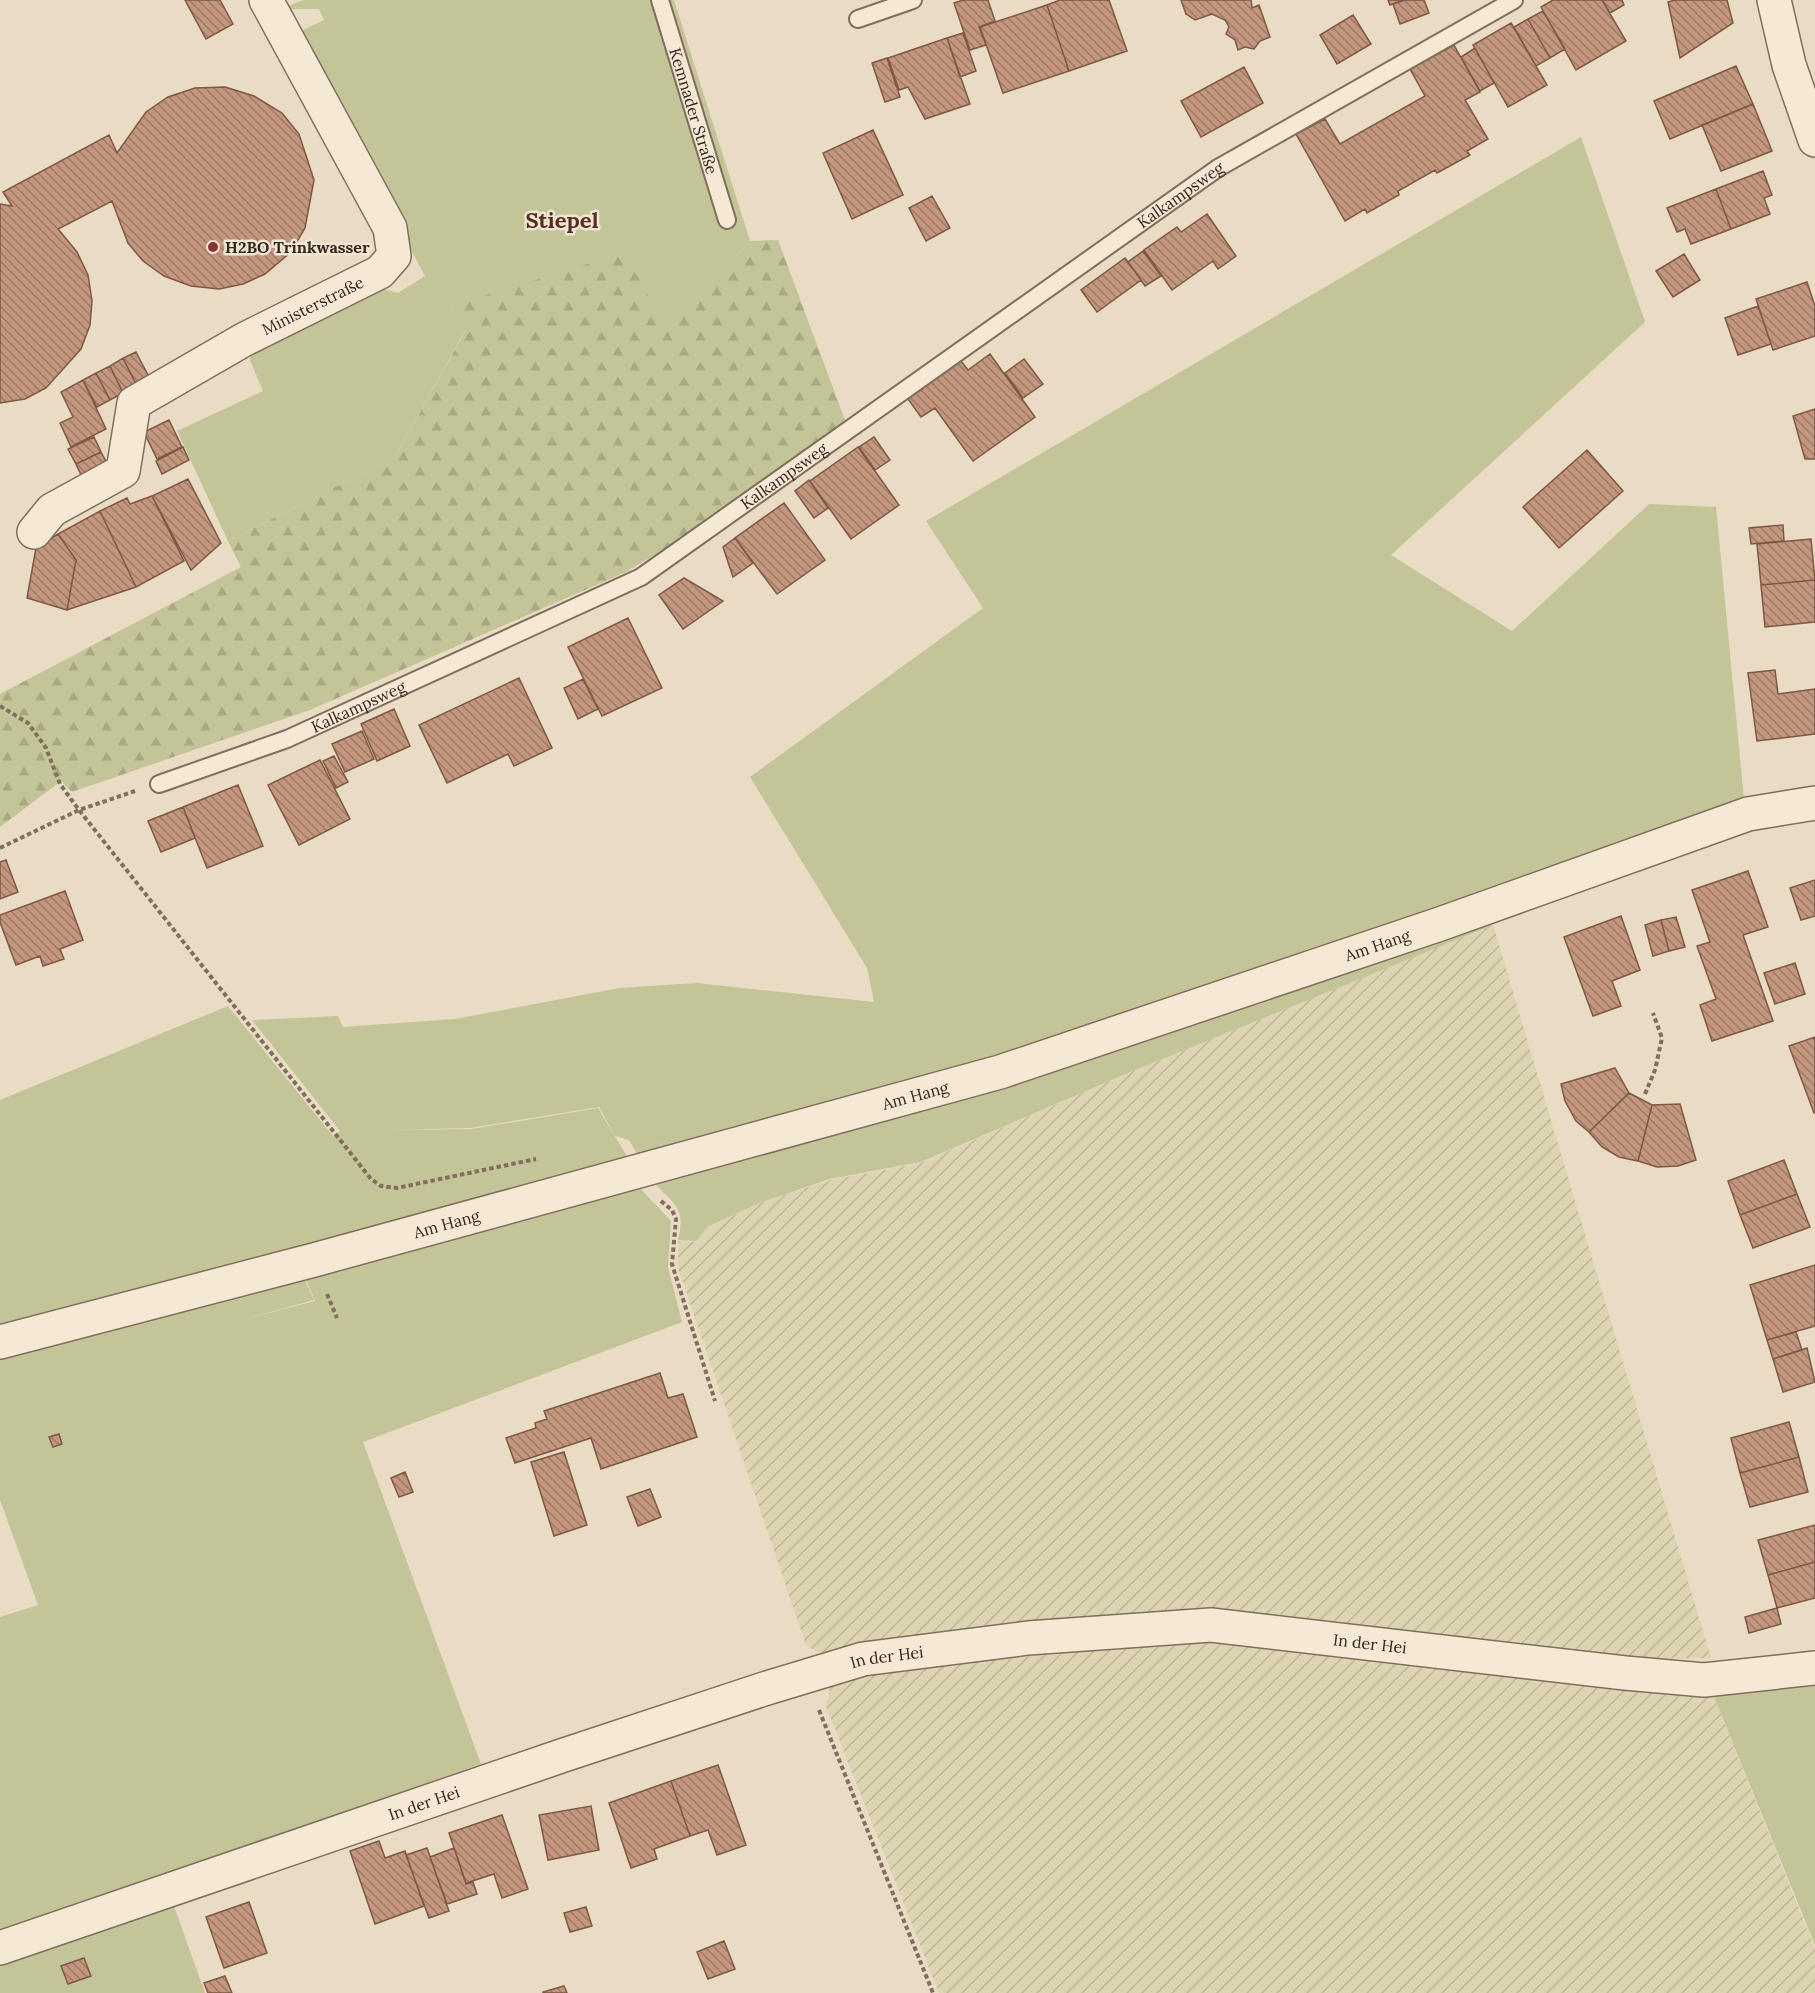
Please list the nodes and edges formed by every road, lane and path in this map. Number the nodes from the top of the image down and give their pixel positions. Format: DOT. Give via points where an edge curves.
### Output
graph roads {
  1 [pos="266,0"];
  2 [pos="660,0"];
  3 [pos="913,0"];
  4 [pos="1514,0"];
  5 [pos="1774,0"];
  6 [pos="858,19"];
  7 [pos="1815,140"];
  8 [pos="727,220"];
  9 [pos="34,532"];
  10 [pos="0,706"];
  11 [pos="159,784"];
  12 [pos="1815,803"];
  13 [pos="79,810"];
  14 [pos="0,848"];
  15 [pos="1653,1013"];
  16 [pos="1645,1094"];
  17 [pos="640,1171"];
  18 [pos="416,1183"];
  19 [pos="0,1342"];
  20 [pos="715,1401"];
  21 [pos="1815,1668"];
  22 [pos="806,1676"];
  23 [pos="0,1948"];
  24 [pos="933,1993"];
  1 -- 9 [label="street, Ministerstraße" via="390,228 394,256 380,272 245,339 134,403 123,471 52,510"];
  2 -- 8 [label="lane, Kemnader Straße"];
  3 -- 6 [label="lane"];
  4 -- 11 [label="lane, Kalkampsweg" via="1218,168 641,577 286,739"];
  5 -- 7 [label="street" via="1789,65"];
  10 -- 13 [label="path" via="28,723 46,748 60,784"];
  11 -- 13 [label="path"];
  12 -- 17 [label="street, Am Hang" via="1748,814 1440,924 1000,1072"];
  13 -- 14 [label="path"];
  13 -- 18 [label="path" via="371,1179 381,1186 397,1188"];
  15 -- 16 [label="path" via="1662,1038"];
  17 -- 19 [label="street, Am Hang"];
  17 -- 20 [label="path" via="651,1191 672,1210 676,1219 672,1264"];
  21 -- 22 [label="street, In der Hei" via="1704,1680 1210,1625 1016,1639 863,1659"];
  22 -- 23 [label="street, In der Hei"];
  22 -- 24 [label="path"];
}
